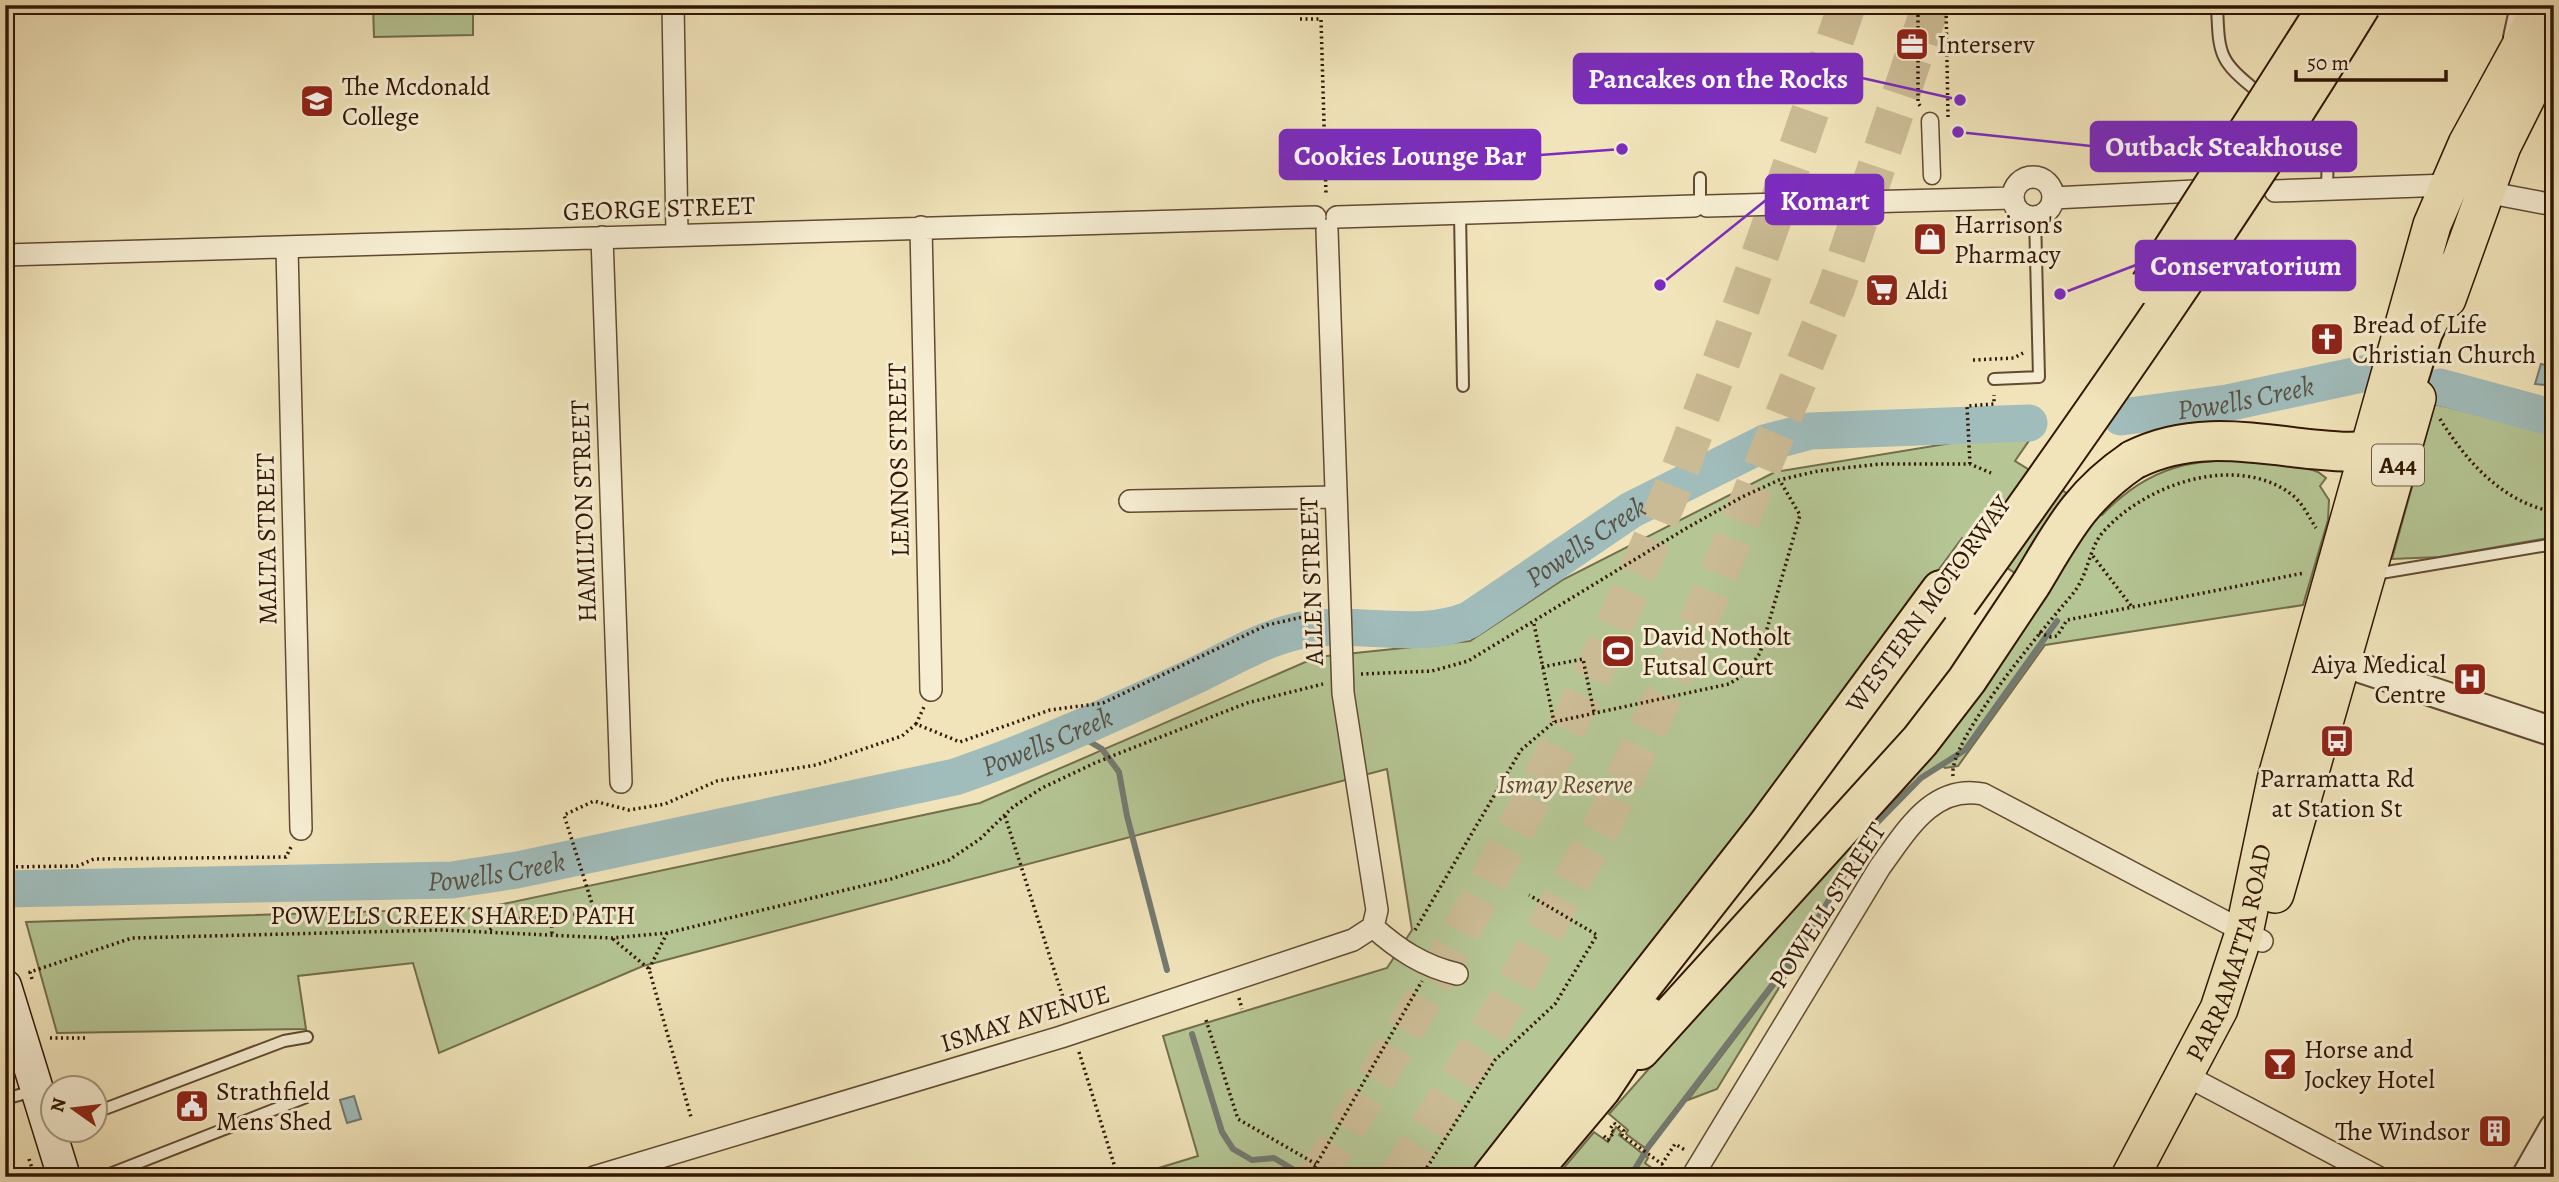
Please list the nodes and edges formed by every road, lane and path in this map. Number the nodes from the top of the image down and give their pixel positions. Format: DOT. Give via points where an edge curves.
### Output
graph roads {
  1 [pos="673,5"];
  2 [pos="1918,5"];
  3 [pos="1946,5"];
  4 [pos="2217,5"];
  5 [pos="2329,5"];
  6 [pos="2361,5"];
  7 [pos="2538,18"];
  8 [pos="1300,19"];
  9 [pos="2259,92"];
  10 [pos="1930,121"];
  11 [pos="1948,126"];
  12 [pos="2312,133"];
  13 [pos="1931,176"];
  14 [pos="2449,184"];
  15 [pos="2327,189"];
  16 [pos="2485,189"];
  17 [pos="2195,191"];
  18 [pos="2275,191"];
  19 [pos="1326,194"];
  20 [pos="2013,198"];
  21 [pos="2053,198"];
  22 [pos="2554,205"];
  23 [pos="1460,213"];
  24 [pos="2035,217"];
  25 [pos="1326,221"];
  26 [pos="921,228"];
  27 [pos="677,234"];
  28 [pos="602,237"];
  29 [pos="287,248"];
  30 [pos="5,255"];
  31 [pos="2456,268"];
  32 [pos="2023,354"];
  33 [pos="1973,360"];
  34 [pos="1994,379"];
  35 [pos="1463,386"];
  36 [pos="2436,413"];
  37 [pos="2370,450"];
  38 [pos="1970,464"];
  39 [pos="1991,473"];
  40 [pos="1779,480"];
  41 [pos="1336,497"];
  42 [pos="1130,501"];
  43 [pos="2554,512"];
  44 [pos="2319,533"];
  45 [pos="2554,544"];
  46 [pos="2092,555"];
  47 [pos="2306,573"];
  48 [pos="2365,575"];
  49 [pos="1950,596"];
  50 [pos="2132,607"];
  51 [pos="1316,614"];
  52 [pos="1534,624"];
  53 [pos="2039,632"];
  54 [pos="2325,657"];
  55 [pos="1542,667"];
  56 [pos="931,691"];
  57 [pos="1343,691"];
  58 [pos="1594,712"];
  59 [pos="1554,722"];
  60 [pos="2554,732"];
  61 [pos="621,782"];
  62 [pos="1957,791"];
  63 [pos="1004,816"];
  64 [pos="301,829"];
  65 [pos="5,867"];
  66 [pos="1529,895"];
  67 [pos="551,915"];
  68 [pos="1373,927"];
  69 [pos="1415,930"];
  70 [pos="489,931"];
  71 [pos="667,933"];
  72 [pos="552,935"];
  73 [pos="2253,937"];
  74 [pos="612,938"];
  75 [pos="1429,968"];
  76 [pos="649,969"];
  77 [pos="1457,974"];
  78 [pos="18,979"];
  79 [pos="1065,1004"];
  80 [pos="1206,1020"];
  81 [pos="11,1029"];
  82 [pos="1074,1033"];
  83 [pos="307,1037"];
  84 [pos="51,1038"];
  85 [pos="88,1038"];
  86 [pos="2195,1081"];
  87 [pos="1601,1089"];
  88 [pos="38,1092"];
  89 [pos="314,1094"];
  90 [pos="5,1099"];
  91 [pos="38,1106"];
  92 [pos="108,1108"];
  93 [pos="691,1117"];
  94 [pos="2554,1128"];
  95 [pos="1604,1136"];
  96 [pos="55,1144"];
  97 [pos="1687,1151"];
  98 [pos="1317,1164"];
  99 [pos="1310,1175"];
  100 [pos="64,1177"];
  101 [pos="102,1177"];
  102 [pos="594,1177"];
  103 [pos="1118,1177"];
  104 [pos="1421,1177"];
  105 [pos="1492,1177"];
  106 [pos="1527,1177"];
  107 [pos="1692,1177"];
  108 [pos="2130,1177"];
  109 [pos="2154,1177"];
  110 [pos="2378,1177"];
  111 [pos="2526,1177"];
  1 -- 27 [label="street"];
  2 -- 10 [label="path" via="1918,103"];
  3 -- 11 [label="path"];
  4 -- 9 [label="lane" via="2218,50 2238,76"];
  5 -- 49 [label="highway, WESTERN MOTORWAY, bridge"];
  6 -- 49 [label="highway, WESTERN MOTORWAY, bridge" via="2211,241"];
  7 -- 14 [label="highway, PARRAMATTA ROAD / A44"];
  7 -- 16 [label="highway, PARRAMATTA ROAD / A44" via="2502,146"];
  8 -- 19 [label="path" via="1321,19"];
  10 -- 13 [label="street"];
  12 -- 15 [label="lane" via="2328,147"];
  14 -- 15 [label="street"];
  14 -- 16 [label="street"];
  14 -- 37 [label="highway, PARRAMATTA ROAD / A44" via="2432,226"];
  15 -- 18 [label="street"];
  16 -- 22 [label="street"];
  16 -- 31 [label="highway, PARRAMATTA ROAD / A44"];
  17 -- 21 [label="street"];
  20 -- 21 [label="street" via="2017,186 2030,178 2045,182"];
  20 -- 23 [label="street, GEORGE STREET" via="1701,197"];
  20 -- 24 [label="street" via="2022,214"];
  21 -- 24 [label="street" via="2045,213"];
  23 -- 25 [label="street, GEORGE STREET"];
  23 -- 35 [label="lane"];
  24 -- 34 [label="lane" via="2039,377"];
  25 -- 26 [label="street, GEORGE STREET"];
  25 -- 41 [label="street, ALLEN STREET"];
  26 -- 27 [label="street, GEORGE STREET"];
  26 -- 56 [label="street, LEMNOS STREET"];
  27 -- 28 [label="street, GEORGE STREET"];
  28 -- 29 [label="street, GEORGE STREET"];
  28 -- 61 [label="street, HAMILTON STREET"];
  29 -- 30 [label="street, GEORGE STREET"];
  29 -- 64 [label="street, MALTA STREET"];
  31 -- 37 [label="highway" via="2423,332 2389,437"];
  31 -- 48 [label="highway, PARRAMATTA ROAD / A44"];
  32 -- 33 [label="path"];
  34 -- 38 [label="path" via="1994,404 1968,407"];
  36 -- 43 [label="path" via="2478,470 2510,496"];
  37 -- 54 [label="highway, PARRAMATTA ROAD / A44"];
  37 -- 87 [label="highway, bridge" via="2343,452 2209,439 2169,445 2133,460 2090,493 2070,517 1967,680 1920,741"];
  38 -- 39 [label="path, POWELLS CREEK SHARED PATH"];
  38 -- 40 [label="path, POWELLS CREEK SHARED PATH" via="1880,464"];
  40 -- 52 [label="path, POWELLS CREEK SHARED PATH" via="1685,529"];
  40 -- 58 [label="path" via="1800,515 1760,653 1746,673 1730,684"];
  41 -- 42 [label="street"];
  41 -- 57 [label="street, ALLEN STREET"];
  44 -- 46 [label="path" via="2294,496 2277,485 2225,476 2196,478 2146,496 2103,531"];
  45 -- 48 [label="lane"];
  46 -- 50 [label="path"];
  46 -- 53 [label="path" via="2080,585"];
  47 -- 50 [label="path"];
  48 -- 54 [label="highway, PARRAMATTA ROAD / A44"];
  49 -- 87 [label="highway, WESTERN MOTORWAY" via="1632,1039"];
  49 -- 105 [label="highway, WESTERN MOTORWAY"];
  50 -- 53 [label="path" via="2067,620 2057,636"];
  51 -- 67 [label="path" via="1267,625 1103,703 1050,710 960,742 916,724 902,736 816,765 717,781 665,804 629,810 594,802 564,815 595,913"];
  52 -- 55 [label="path"];
  52 -- 57 [label="path, POWELLS CREEK SHARED PATH" via="1451,667 1376,672"];
  53 -- 62 [label="path" via="1958,747 1952,772"];
  54 -- 60 [label="street"];
  54 -- 73 [label="highway, PARRAMATTA ROAD / A44"];
  55 -- 58 [label="path" via="1583,659"];
  55 -- 59 [label="path"];
  57 -- 63 [label="path, POWELLS CREEK SHARED PATH" via="1247,703 1097,762 1042,788"];
  57 -- 68 [label="street, ALLEN STREET" via="1377,910"];
  58 -- 59 [label="path"];
  59 -- 69 [label="path" via="1521,750"];
  62 -- 73 [label="street" via="1983,793"];
  62 -- 107 [label="street, POWELL STREET" via="1931,805 1880,867"];
  63 -- 71 [label="path, POWELLS CREEK SHARED PATH" via="949,860 891,879"];
  63 -- 79 [label="path"];
  64 -- 65 [label="path" via="286,857 94,859 78,866"];
  66 -- 104 [label="path" via="1597,934 1555,1004 1495,1060"];
  67 -- 70 [label="path" via="499,920"];
  67 -- 72 [label="path"];
  68 -- 75 [label="street"];
  68 -- 82 [label="street, ISMAY AVENUE" via="1353,940"];
  70 -- 72 [label="path, POWELLS CREEK SHARED PATH"];
  70 -- 78 [label="path, POWELLS CREEK SHARED PATH" via="132,939"];
  71 -- 74 [label="path, POWELLS CREEK SHARED PATH"];
  71 -- 76 [label="path"];
  72 -- 74 [label="path, POWELLS CREEK SHARED PATH"];
  73 -- 86 [label="highway, PARRAMATTA ROAD / A44" via="2219,1009"];
  74 -- 76 [label="path"];
  75 -- 77 [label="street"];
  75 -- 98 [label="path"];
  76 -- 93 [label="path"];
  78 -- 81 [label="main road"];
  80 -- 98 [label="path" via="1238,1119"];
  81 -- 88 [label="main road"];
  82 -- 102 [label="street, ISMAY AVENUE"];
  82 -- 103 [label="path"];
  83 -- 92 [label="lane" via="284,1041"];
  84 -- 85 [label="path"];
  86 -- 108 [label="highway, PARRAMATTA ROAD / A44"];
  86 -- 109 [label="highway, PARRAMATTA ROAD / A44"];
  86 -- 110 [label="street"];
  87 -- 106 [label="highway, WESTERN MOTORWAY"];
  89 -- 101 [label="lane"];
  90 -- 91 [label="lane"];
  94 -- 111 [label="street"];
  95 -- 97 [label="path" via="1608,1140 1614,1123 1624,1131 1622,1135 1662,1164 1675,1144"];
  96 -- 100 [label="main road"];
  98 -- 99 [label="path"];
}
